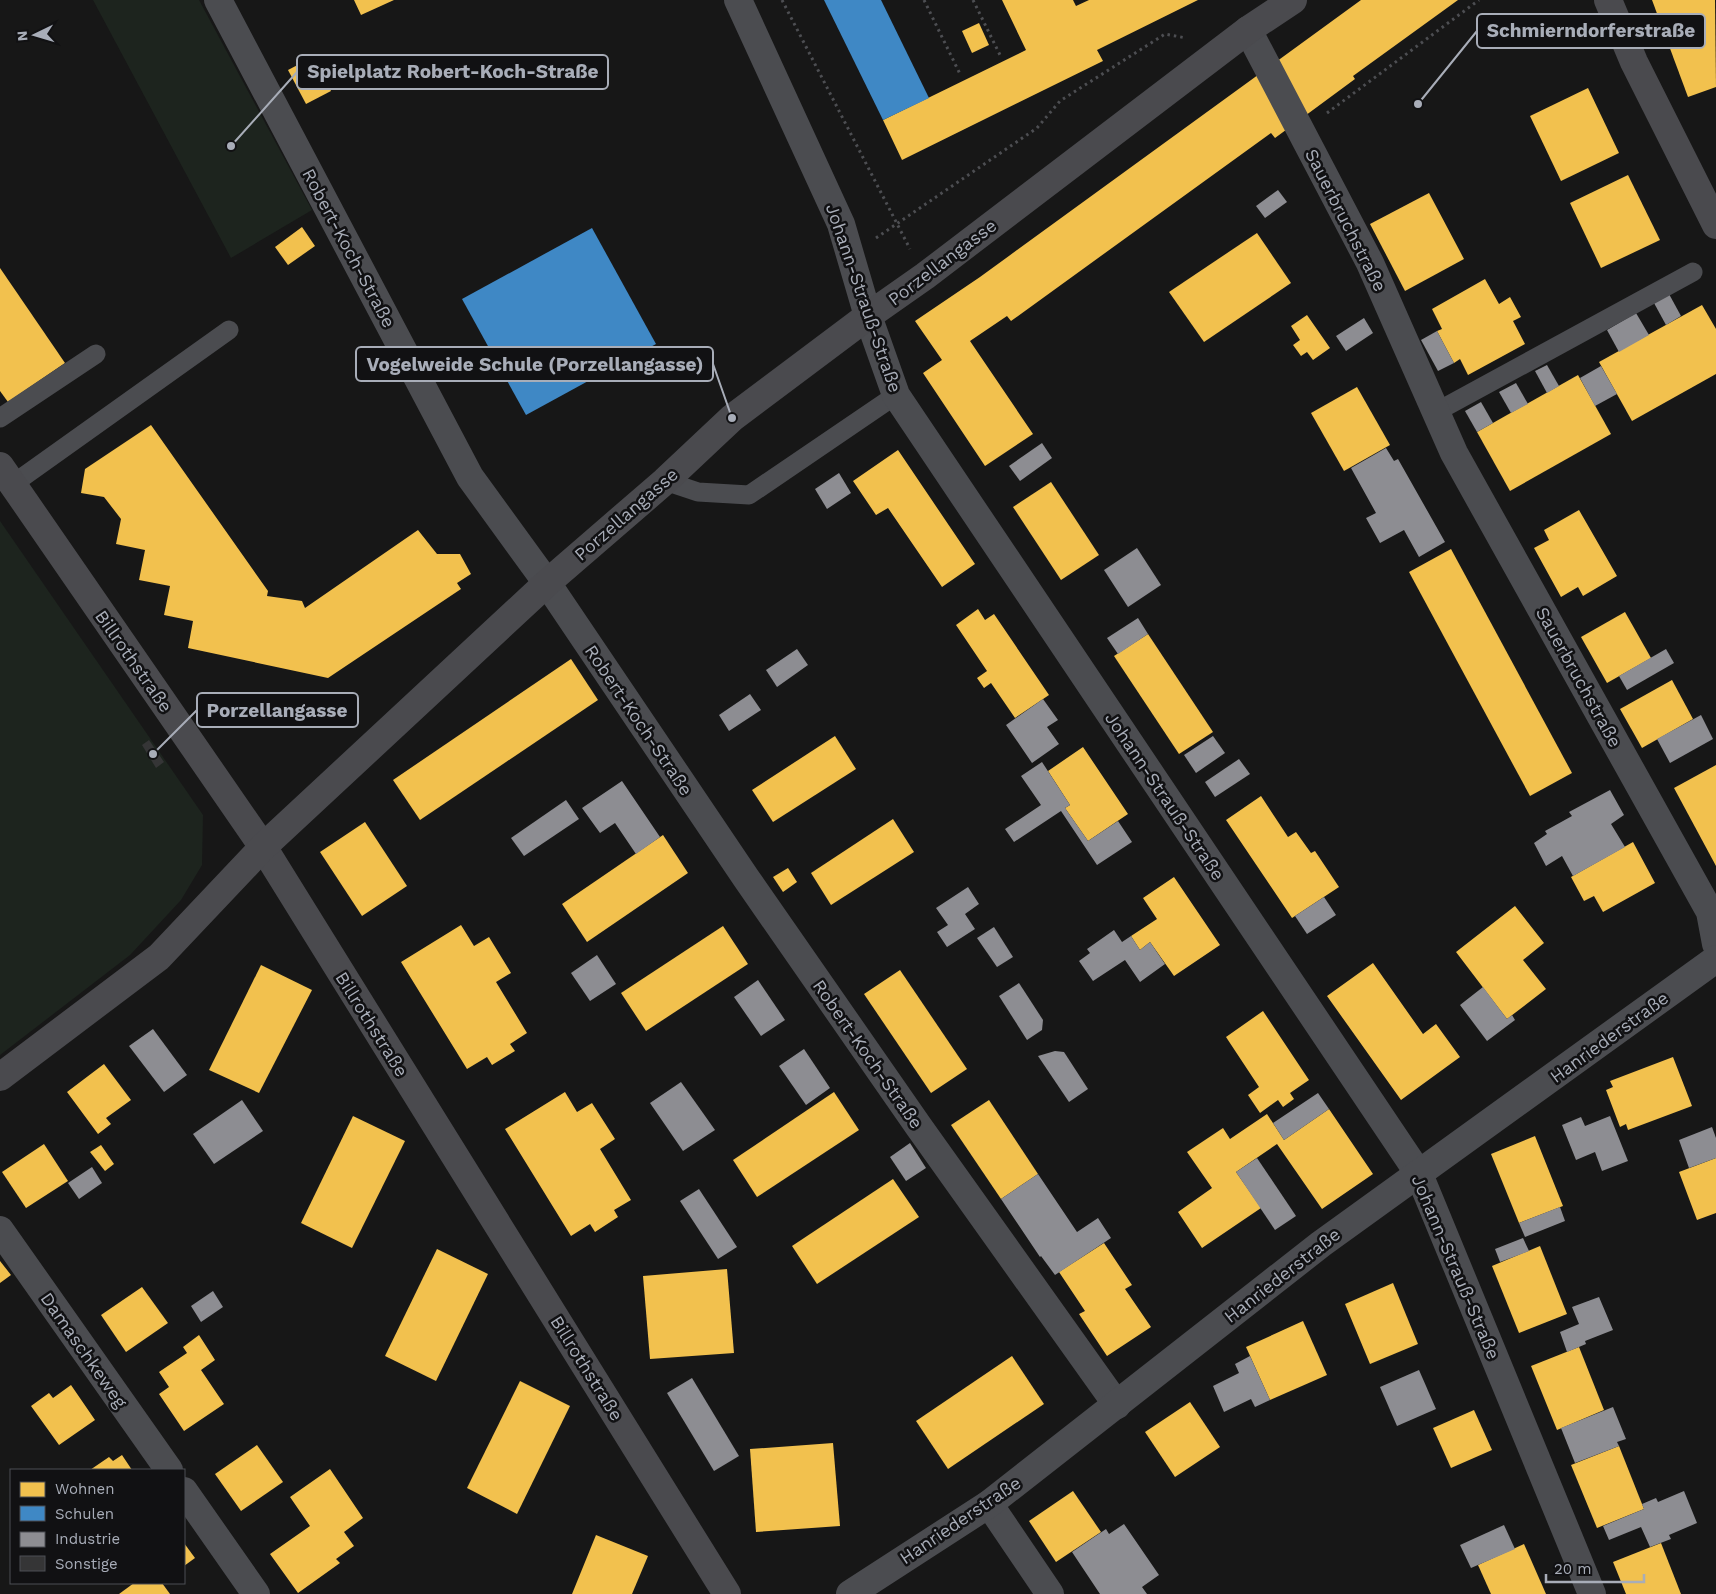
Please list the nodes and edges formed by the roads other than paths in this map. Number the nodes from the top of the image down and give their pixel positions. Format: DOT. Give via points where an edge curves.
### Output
graph roads {
  1 [pos="218,0"];
  2 [pos="738,0"];
  3 [pos="1293,0"];
  4 [pos="1608,0"];
  5 [pos="1248,30"];
  6 [pos="1716,225"];
  7 [pos="1693,272"];
  8 [pos="868,316"];
  9 [pos="229,330"];
  10 [pos="96,354"];
  11 [pos="896,395"];
  12 [pos="1436,412"];
  13 [pos="0,418"];
  14 [pos="6,475"];
  15 [pos="665,481"];
  16 [pos="547,583"];
  17 [pos="263,847"];
  18 [pos="1716,944"];
  19 [pos="1716,959"];
  20 [pos="0,1077"];
  21 [pos="1419,1174"];
  22 [pos="0,1230"];
  23 [pos="1117,1405"];
  24 [pos="168,1469"];
  25 [pos="185,1493"];
  26 [pos="989,1504"];
  27 [pos="256,1594"];
  28 [pos="727,1594"];
  29 [pos="850,1594"];
  30 [pos="1050,1594"];
  31 [pos="1592,1594"];
  1 -- 16 [label="street, Robert-Koch-Straße" via="470,477"];
  2 -- 8 [label="street, Johann-Strauß-Straße" via="841,224"];
  3 -- 5 [label="street, Porzellangasse"];
  4 -- 6 [label="street" via="1634,62"];
  5 -- 8 [label="street, Porzellangasse"];
  5 -- 12 [label="street, Sauerbruchstraße" via="1370,263"];
  7 -- 12 [label="lane"];
  8 -- 11 [label="street, Johann-Strauß-Straße"];
  8 -- 15 [label="street, Porzellangasse" via="732,418"];
  9 -- 14 [label="lane"];
  10 -- 13 [label="lane"];
  11 -- 15 [label="lane" via="749,495 698,492"];
  11 -- 21 [label="street, Johann-Strauß-Straße"];
  12 -- 18 [label="street, Sauerbruchstraße" via="1454,453 1710,912"];
  14 -- 17 [label="street, Billrothstraße"];
  15 -- 16 [label="street, Porzellangasse"];
  16 -- 17 [label="street, Porzellangasse"];
  16 -- 23 [label="street, Robert-Koch-Straße" via="746,878"];
  17 -- 20 [label="street, Porzellangasse" via="159,957"];
  17 -- 28 [label="street, Billrothstraße"];
  19 -- 21 [label="street, Hanriederstraße"];
  21 -- 23 [label="street, Hanriederstraße" via="1321,1244"];
  21 -- 31 [label="street, Johann-Strauß-Straße"];
  22 -- 24 [label="street, Damaschkeweg"];
  23 -- 26 [label="street, Hanriederstraße"];
  25 -- 27 [label="street"];
  26 -- 29 [label="street, Hanriederstraße"];
  26 -- 30 [label="street"];
}
